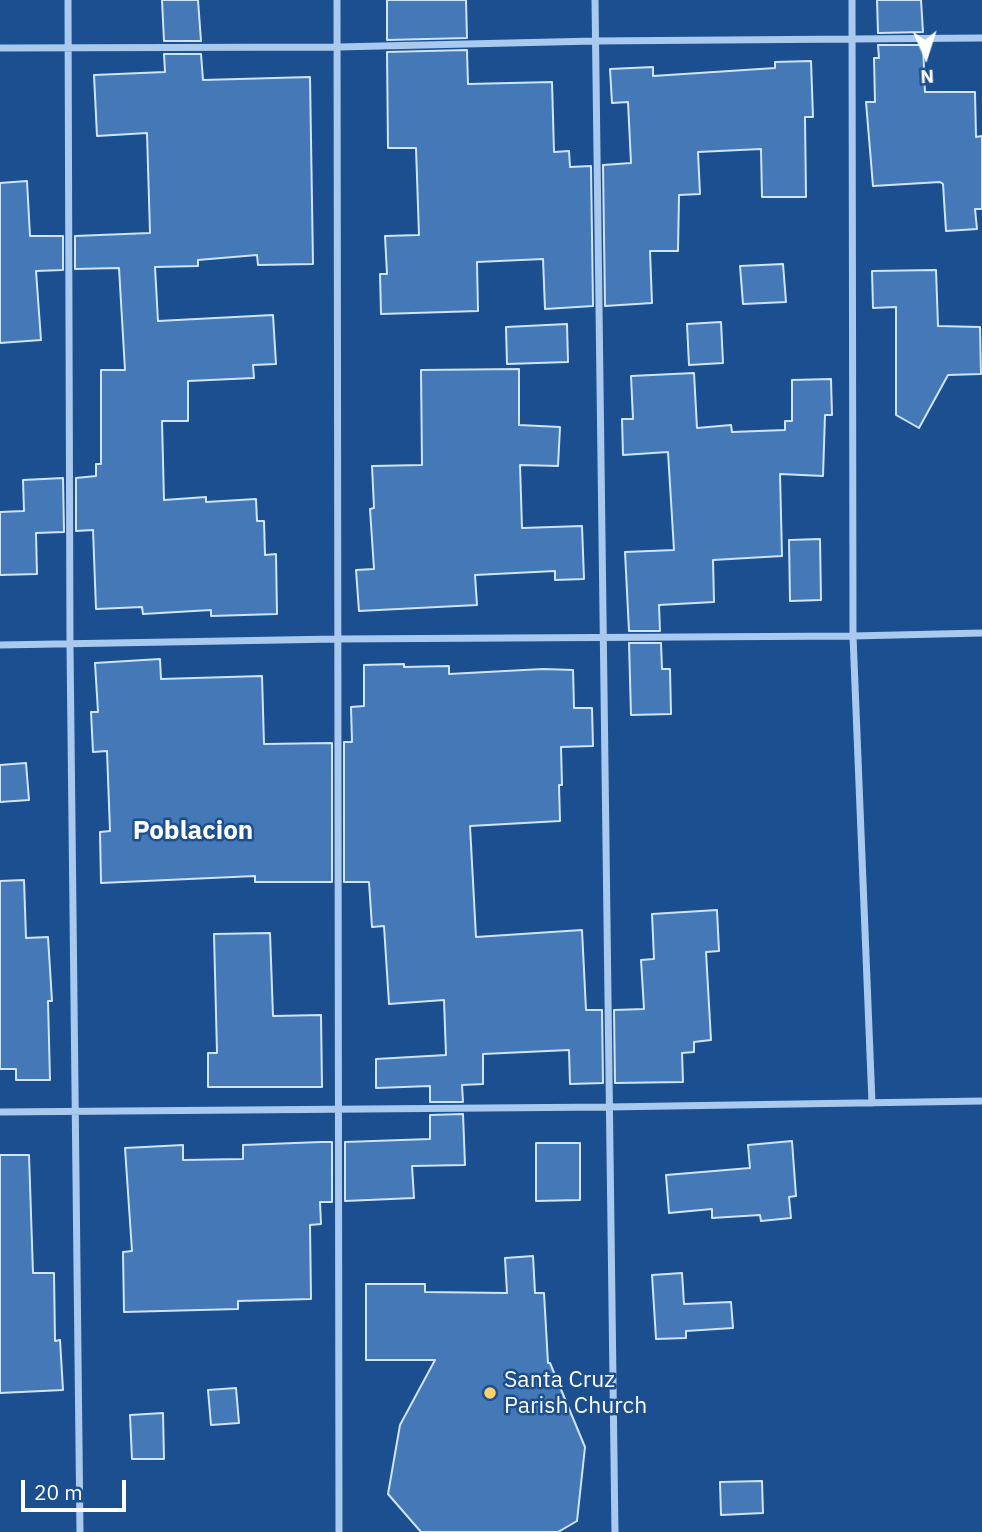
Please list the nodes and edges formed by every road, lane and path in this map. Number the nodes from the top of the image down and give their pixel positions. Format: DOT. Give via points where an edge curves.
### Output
graph roads {
  1 [pos="68,0"];
  2 [pos="337,0"];
  3 [pos="594,0"];
  4 [pos="852,0"];
  5 [pos="982,38"];
  6 [pos="852,39"];
  7 [pos="595,41"];
  8 [pos="338,47"];
  9 [pos="0,48"];
  10 [pos="68,49"];
  11 [pos="982,634"];
  12 [pos="603,636"];
  13 [pos="853,636"];
  14 [pos="337,639"];
  15 [pos="0,645"];
  16 [pos="70,645"];
  17 [pos="982,1101"];
  18 [pos="872,1103"];
  19 [pos="608,1107"];
  20 [pos="77,1110"];
  21 [pos="339,1110"];
  22 [pos="0,1112"];
  23 [pos="80,1532"];
  24 [pos="339,1532"];
  25 [pos="615,1532"];
  1 -- 10 [label="street"];
  2 -- 8 [label="street"];
  3 -- 7 [label="street"];
  4 -- 6 [label="street"];
  5 -- 6 [label="street"];
  6 -- 7 [label="street"];
  6 -- 13 [label="street"];
  7 -- 8 [label="street"];
  7 -- 12 [label="street"];
  8 -- 10 [label="street"];
  8 -- 14 [label="street"];
  9 -- 10 [label="street"];
  10 -- 16 [label="street"];
  11 -- 13 [label="street"];
  12 -- 13 [label="street"];
  12 -- 14 [label="street"];
  12 -- 19 [label="street"];
  13 -- 18 [label="street"];
  14 -- 16 [label="street"];
  14 -- 21 [label="street"];
  15 -- 16 [label="street"];
  16 -- 20 [label="street"];
  17 -- 18 [label="street"];
  18 -- 19 [label="street"];
  19 -- 21 [label="street"];
  19 -- 25 [label="street"];
  20 -- 21 [label="street"];
  20 -- 22 [label="street"];
  20 -- 23 [label="street"];
  21 -- 24 [label="street"];
}
